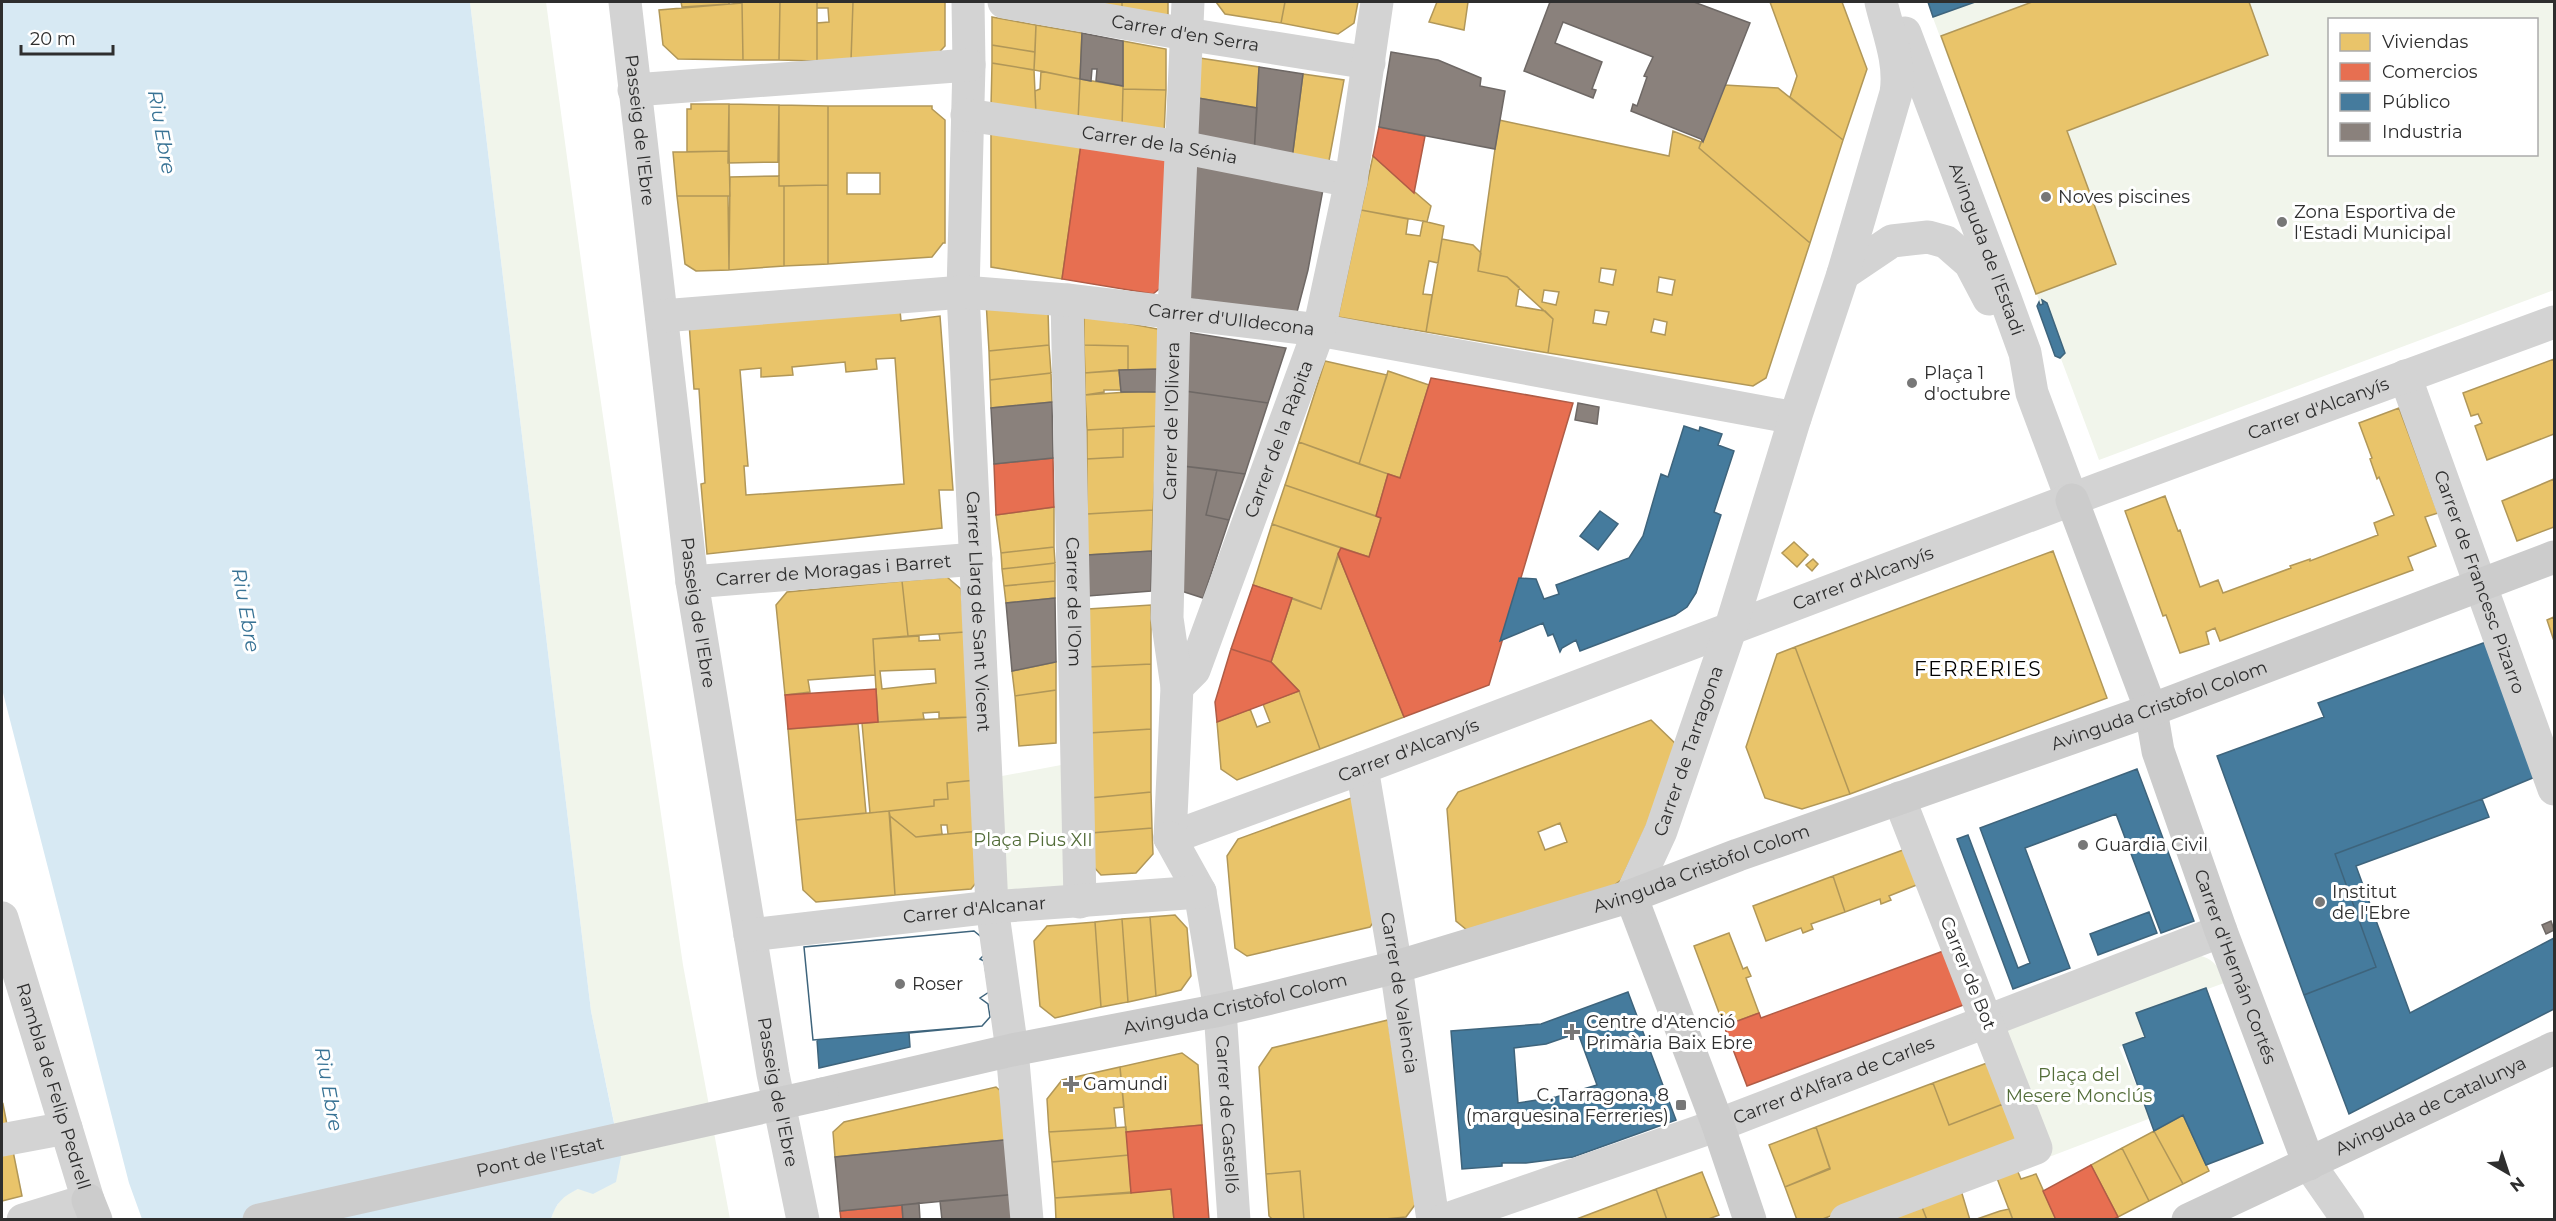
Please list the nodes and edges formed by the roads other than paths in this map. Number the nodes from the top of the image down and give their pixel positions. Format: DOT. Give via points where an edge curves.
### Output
graph roads {
  1 [pos="625,2"];
  2 [pos="968,2"];
  3 [pos="1004,2"];
  4 [pos="1188,2"];
  5 [pos="1377,2"];
  6 [pos="1881,2"];
  7 [pos="1890,2"];
  8 [pos="1186,34"];
  9 [pos="1369,63"];
  10 [pos="969,65"];
  11 [pos="634,90"];
  12 [pos="1891,112"];
  13 [pos="967,115"];
  14 [pos="1941,124"];
  15 [pos="1181,147"];
  16 [pos="1351,181"];
  17 [pos="1843,274"];
  18 [pos="963,292"];
  19 [pos="1067,300"];
  20 [pos="1174,311"];
  21 [pos="662,316"];
  22 [pos="2554,322"];
  23 [pos="1319,330"];
  24 [pos="2405,376"];
  25 [pos="2032,393"];
  26 [pos="1795,418"];
  27 [pos="2072,500"];
  28 [pos="2554,557"];
  29 [pos="975,559"];
  30 [pos="692,582"];
  31 [pos="2479,587"];
  32 [pos="1730,630"];
  33 [pos="1177,687"];
  34 [pos="2151,710"];
  35 [pos="1362,768"];
  36 [pos="2554,789"];
  37 [pos="1899,798"];
  38 [pos="1170,838"];
  39 [pos="1200,892"];
  40 [pos="1631,896"];
  41 [pos="1080,902"];
  42 [pos="992,907"];
  43 [pos="2,918"];
  44 [pos="2221,931"];
  45 [pos="750,935"];
  46 [pos="1396,968"];
  47 [pos="1220,1010"];
  48 [pos="1988,1021"];
  49 [pos="2554,1048"];
  50 [pos="1012,1050"];
  51 [pos="822,1095"];
  52 [pos="1718,1125"];
  53 [pos="66,1128"];
  54 [pos="2,1140"];
  55 [pos="2309,1164"];
  56 [pos="92,1210"];
  57 [pos="23,1220"];
  58 [pos="259,1220"];
  59 [pos="803,1220"];
  60 [pos="1027,1220"];
  61 [pos="1234,1220"];
  62 [pos="1433,1220"];
  63 [pos="1444,1220"];
  64 [pos="1750,1220"];
  65 [pos="1845,1220"];
  66 [pos="2188,1220"];
  67 [pos="2348,1220"];
  1 -- 11 [label="street, Passeig de l'Ebre"];
  2 -- 10 [label="street, Carrer Llarg de Sant Vicent"];
  3 -- 8 [label="street, Carrer d'en Serra"];
  4 -- 8 [label="street, Carrer de l'Olivera"];
  5 -- 9 [label="street, Carrer de la Ràpita"];
  6 -- 12 [label="street, Carrer de Tarragona" via="1899,77"];
  7 -- 14 [label="street, Avinguda de l'Estadi"];
  8 -- 9 [label="street, Carrer d'en Serra"];
  8 -- 15 [label="street, Carrer de l'Olivera"];
  9 -- 16 [label="street, Carrer de la Ràpita"];
  10 -- 11 [label="street"];
  10 -- 13 [label="street, Carrer Llarg de Sant Vicent"];
  11 -- 21 [label="street, Passeig de l'Ebre"];
  12 -- 14 [label="street" via="1914,110"];
  12 -- 17 [label="street, Carrer de Tarragona"];
  13 -- 15 [label="street, Carrer de la Sénia"];
  13 -- 18 [label="street, Carrer Llarg de Sant Vicent"];
  14 -- 25 [label="street, Avinguda de l'Estadi" via="2025,353"];
  15 -- 16 [label="street, Carrer de la Sénia"];
  15 -- 20 [label="street, Carrer de l'Olivera"];
  16 -- 23 [label="street, Carrer de la Ràpita"];
  17 -- 25 [label="street" via="1892,241 1928,237 1946,242 1970,262"];
  17 -- 26 [label="street, Carrer de Tarragona"];
  18 -- 19 [label="street, Carrer d'Ulldecona"];
  18 -- 21 [label="street, Carrer d'Ulldecona"];
  18 -- 29 [label="street, Carrer Llarg de Sant Vicent"];
  19 -- 20 [label="street, Carrer d'Ulldecona"];
  19 -- 41 [label="street, Carrer de l'Om"];
  20 -- 23 [label="street, Carrer d'Ulldecona"];
  20 -- 33 [label="street, Carrer de l'Olivera" via="1167,618"];
  21 -- 30 [label="street, Passeig de l'Ebre"];
  22 -- 24 [label="street, Carrer d'Alcanyís"];
  23 -- 26 [label="street, Carrer d'Ulldecona"];
  23 -- 33 [label="street, Carrer de la Ràpita" via="1194,670"];
  24 -- 27 [label="street, Carrer d'Alcanyís"];
  24 -- 31 [label="street, Carrer de Francesc Pizarro"];
  25 -- 27 [label="street, Avinguda de l'Estadi"];
  26 -- 32 [label="street, Carrer de Tarragona"];
  27 -- 32 [label="street, Carrer d'Alcanyís"];
  27 -- 34 [label="street, Carrer d'Hernán Cortés"];
  28 -- 31 [label="street, Avinguda Cristòfol Colom"];
  29 -- 30 [label="street, Carrer de Moragas i Barret"];
  29 -- 42 [label="street, Carrer Llarg de Sant Vicent"];
  30 -- 45 [label="street, Passeig de l'Ebre"];
  31 -- 34 [label="street, Avinguda Cristòfol Colom"];
  31 -- 36 [label="street, Carrer de Francesc Pizarro"];
  32 -- 35 [label="street, Carrer d'Alcanyís"];
  32 -- 40 [label="street, Carrer de Tarragona" via="1661,831"];
  33 -- 38 [label="street, Carrer de l'Olivera"];
  34 -- 37 [label="street, Avinguda Cristòfol Colom"];
  34 -- 44 [label="street, Carrer d'Hernán Cortés" via="2158,751"];
  35 -- 38 [label="street, Carrer d'Alcanyís"];
  35 -- 46 [label="street, Carrer de València"];
  37 -- 40 [label="street, Avinguda Cristòfol Colom"];
  37 -- 48 [label="street, Carrer de Bot"];
  38 -- 39 [label="street, Carrer de Castelló"];
  39 -- 41 [label="street, Carrer d'Alcanar"];
  39 -- 47 [label="street, Carrer de Castelló"];
  40 -- 46 [label="street, Avinguda Cristòfol Colom"];
  40 -- 52 [label="street"];
  41 -- 42 [label="street, Carrer d'Alcanar"];
  42 -- 45 [label="street, Carrer d'Alcanar"];
  42 -- 50 [label="street, Carrer Llarg de Sant Vicent"];
  43 -- 53 [label="street, Rambla de Felip Pedrell"];
  44 -- 48 [label="street, Carrer d'Alfara de Carles"];
  44 -- 55 [label="street, Carrer d'Hernán Cortés"];
  45 -- 59 [label="street, Passeig de l'Ebre"];
  46 -- 47 [label="street, Avinguda Cristòfol Colom"];
  46 -- 62 [label="street, Carrer de València"];
  47 -- 50 [label="street, Avinguda Cristòfol Colom"];
  47 -- 61 [label="street, Carrer de Castelló"];
  48 -- 52 [label="street, Carrer d'Alfara de Carles"];
  48 -- 65 [label="street, Carrer de Bot" via="2036,1148"];
  49 -- 55 [label="street, Avinguda de Catalunya"];
  50 -- 51 [label="street, Avinguda Cristòfol Colom"];
  50 -- 60 [label="street, Carrer Llarg de Sant Vicent"];
  51 -- 58 [label="street, Pont de l'Estat, bridge"];
  52 -- 63 [label="street, Carrer d'Alfara de Carles"];
  52 -- 64 [label="street"];
  53 -- 54 [label="street"];
  53 -- 56 [label="street, Rambla de Felip Pedrell"];
  55 -- 66 [label="street, Avinguda de Catalunya"];
  55 -- 67 [label="street, Carrer d'Hernán Cortés"];
  56 -- 57 [label="street"];
}
